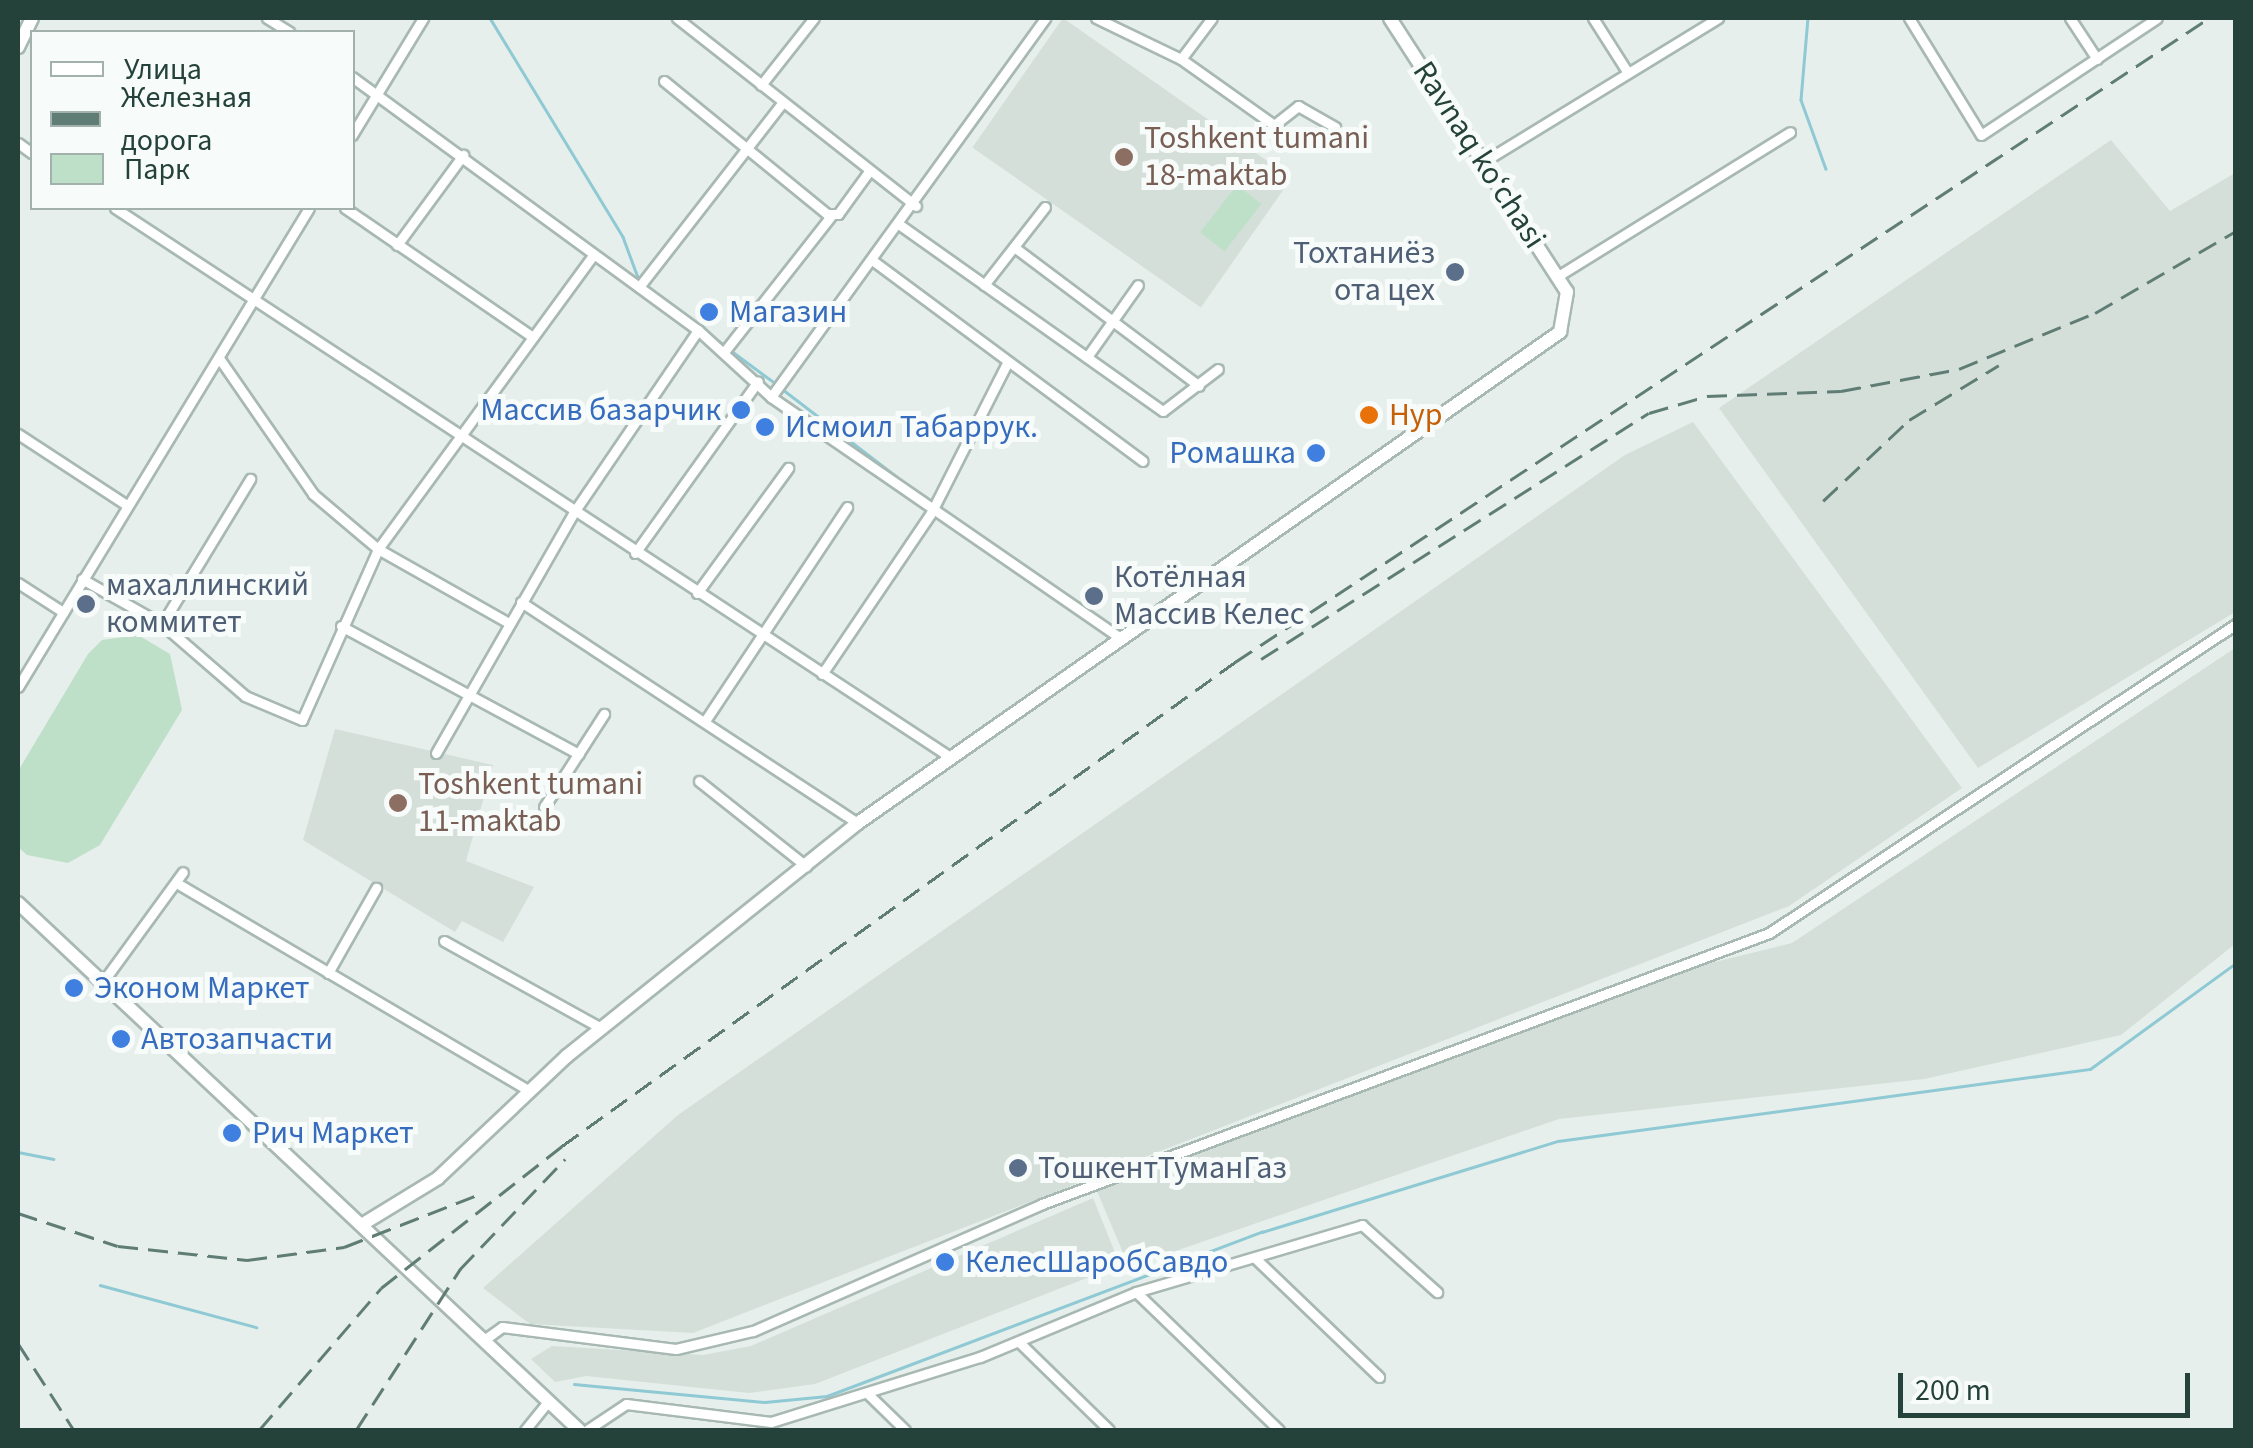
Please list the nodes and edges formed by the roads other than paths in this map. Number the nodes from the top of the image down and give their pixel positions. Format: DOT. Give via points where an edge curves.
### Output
graph roads {
  1 [pos="32,18"];
  2 [pos="423,18"];
  3 [pos="676,18"];
  4 [pos="814,18"];
  5 [pos="1045,18"];
  6 [pos="1096,18"];
  7 [pos="1212,18"];
  8 [pos="1390,18"];
  9 [pos="1592,18"];
  10 [pos="1718,18"];
  11 [pos="1909,18"];
  12 [pos="2070,18"];
  13 [pos="2157,18"];
  14 [pos="18,47"];
  15 [pos="1182,59"];
  16 [pos="2097,59"];
  17 [pos="1628,73"];
  18 [pos="355,79"];
  19 [pos="664,81"];
  20 [pos="761,85"];
  21 [pos="377,94"];
  22 [pos="783,102"];
  23 [pos="1335,127"];
  24 [pos="355,130"];
  25 [pos="1790,132"];
  26 [pos="747,151"];
  27 [pos="462,156"];
  28 [pos="1484,162"];
  29 [pos="870,170"];
  30 [pos="916,206"];
  31 [pos="1045,206"];
  32 [pos="118,210"];
  33 [pos="308,210"];
  34 [pos="348,210"];
  35 [pos="831,216"];
  36 [pos="900,226"];
  37 [pos="397,246"];
  38 [pos="1014,247"];
  39 [pos="591,258"];
  40 [pos="872,260"];
  41 [pos="1558,276"];
  42 [pos="984,285"];
  43 [pos="1138,285"];
  44 [pos="638,286"];
  45 [pos="254,299"];
  46 [pos="1114,319"];
  47 [pos="698,330"];
  48 [pos="530,336"];
  49 [pos="724,352"];
  50 [pos="219,358"];
  51 [pos="1087,358"];
  52 [pos="1008,361"];
  53 [pos="1218,369"];
  54 [pos="758,381"];
  55 [pos="1200,386"];
  56 [pos="771,397"];
  57 [pos="18,434"];
  58 [pos="455,434"];
  59 [pos="1143,461"];
  60 [pos="788,468"];
  61 [pos="250,479"];
  62 [pos="126,504"];
  63 [pos="847,507"];
  64 [pos="574,512"];
  65 [pos="931,513"];
  66 [pos="378,549"];
  67 [pos="634,553"];
  68 [pos="82,580"];
  69 [pos="18,583"];
  70 [pos="698,593"];
  71 [pos="521,602"];
  72 [pos="63,612"];
  73 [pos="510,623"];
  74 [pos="162,624"];
  75 [pos="2236,624"];
  76 [pos="341,626"];
  77 [pos="760,634"];
  78 [pos="1120,638"];
  79 [pos="822,674"];
  80 [pos="18,686"];
  81 [pos="467,692"];
  82 [pos="604,714"];
  83 [pos="705,721"];
  84 [pos="436,753"];
  85 [pos="579,754"];
  86 [pos="950,757"];
  87 [pos="699,781"];
  88 [pos="544,807"];
  89 [pos="858,823"];
  90 [pos="806,866"];
  91 [pos="183,872"];
  92 [pos="180,885"];
  93 [pos="376,888"];
  94 [pos="18,903"];
  95 [pos="444,941"];
  96 [pos="328,974"];
  97 [pos="102,982"];
  98 [pos="601,1028"];
  99 [pos="530,1092"];
  100 [pos="364,1224"];
  101 [pos="1255,1258"];
  102 [pos="1136,1292"];
  103 [pos="1437,1292"];
  104 [pos="484,1340"];
  105 [pos="1020,1342"];
  106 [pos="1379,1377"];
  107 [pos="869,1395"];
  108 [pos="548,1400"];
  109 [pos="771,1422"];
  110 [pos="525,1430"];
  111 [pos="578,1430"];
  112 [pos="587,1430"];
  113 [pos="779,1430"];
  114 [pos="905,1430"];
  115 [pos="1109,1430"];
  116 [pos="1279,1430"];
  1 -- 14 [label="street"];
  2 -- 21 [label="street"];
  3 -- 20 [label="street"];
  4 -- 20 [label="street"];
  5 -- 30 [label="street"];
  6 -- 15 [label="street"];
  7 -- 15 [label="street"];
  8 -- 28 [label="street, Ravnaq ko‘chasi"];
  9 -- 17 [label="street"];
  10 -- 17 [label="street"];
  11 -- 16 [label="street" via="1981,134"];
  12 -- 16 [label="street"];
  13 -- 16 [label="street"];
  15 -- 23 [label="street" via="1274,125 1298,106"];
  17 -- 28 [label="street"];
  18 -- 21 [label="street"];
  19 -- 26 [label="street"];
  20 -- 22 [label="street"];
  21 -- 24 [label="street"];
  21 -- 27 [label="street"];
  22 -- 26 [label="street"];
  22 -- 29 [label="street"];
  25 -- 41 [label="street"];
  26 -- 35 [label="street"];
  26 -- 44 [label="street"];
  27 -- 37 [label="street"];
  27 -- 39 [label="street"];
  28 -- 41 [label="street, Ravnaq ko‘chasi"];
  29 -- 30 [label="street"];
  29 -- 35 [label="street"];
  30 -- 36 [label="street"];
  31 -- 38 [label="street"];
  32 -- 45 [label="street"];
  33 -- 45 [label="street"];
  34 -- 37 [label="street"];
  35 -- 49 [label="street"];
  36 -- 40 [label="street"];
  36 -- 42 [label="street"];
  37 -- 48 [label="street"];
  38 -- 42 [label="street"];
  38 -- 46 [label="street"];
  39 -- 44 [label="street"];
  39 -- 48 [label="street"];
  40 -- 52 [label="street"];
  40 -- 56 [label="street"];
  41 -- 78 [label="street, Ravnaq ko‘chasi" via="1567,292 1567,322 1546,346"];
  42 -- 51 [label="street"];
  43 -- 46 [label="street"];
  44 -- 47 [label="street"];
  45 -- 50 [label="street"];
  45 -- 58 [label="street"];
  46 -- 51 [label="street"];
  46 -- 55 [label="street"];
  47 -- 49 [label="street"];
  47 -- 64 [label="street"];
  48 -- 58 [label="street"];
  49 -- 54 [label="street"];
  50 -- 62 [label="street"];
  50 -- 66 [label="street" via="313,494"];
  51 -- 55 [label="street" via="1163,410"];
  52 -- 59 [label="street"];
  52 -- 65 [label="street"];
  53 -- 55 [label="street"];
  54 -- 56 [label="street"];
  54 -- 67 [label="street"];
  56 -- 65 [label="street"];
  57 -- 62 [label="street"];
  58 -- 64 [label="street"];
  58 -- 66 [label="street"];
  60 -- 70 [label="street"];
  61 -- 74 [label="street"];
  62 -- 68 [label="street"];
  63 -- 77 [label="street"];
  64 -- 67 [label="street"];
  64 -- 71 [label="street"];
  65 -- 78 [label="street"];
  65 -- 79 [label="street"];
  66 -- 73 [label="street"];
  66 -- 76 [label="street"];
  67 -- 70 [label="street"];
  68 -- 72 [label="street"];
  68 -- 74 [label="street"];
  69 -- 72 [label="street"];
  70 -- 77 [label="street"];
  71 -- 73 [label="street"];
  71 -- 83 [label="street"];
  72 -- 80 [label="street"];
  73 -- 81 [label="street"];
  74 -- 76 [label="street" via="244,696 302,720"];
  75 -- 104 [label="street" via="1769,932 1042,1204 752,1331 676,1349 502,1328"];
  76 -- 81 [label="street"];
  77 -- 79 [label="street"];
  77 -- 83 [label="street"];
  78 -- 86 [label="street"];
  79 -- 86 [label="street"];
  81 -- 84 [label="street"];
  81 -- 85 [label="street"];
  82 -- 85 [label="street"];
  83 -- 89 [label="street"];
  85 -- 88 [label="street"];
  86 -- 89 [label="street"];
  87 -- 90 [label="street"];
  89 -- 90 [label="street"];
  90 -- 98 [label="street"];
  91 -- 92 [label="street"];
  92 -- 96 [label="street"];
  92 -- 97 [label="street"];
  93 -- 96 [label="street"];
  94 -- 97 [label="street"];
  95 -- 98 [label="street"];
  96 -- 99 [label="street"];
  97 -- 100 [label="street"];
  98 -- 99 [label="street"];
  99 -- 100 [label="street" via="438,1178"];
  100 -- 104 [label="street"];
  101 -- 102 [label="street"];
  101 -- 103 [label="street" via="1362,1225"];
  101 -- 106 [label="street"];
  102 -- 105 [label="street"];
  102 -- 116 [label="street"];
  104 -- 108 [label="street"];
  105 -- 107 [label="street"];
  105 -- 115 [label="street"];
  107 -- 109 [label="street"];
  107 -- 114 [label="street"];
  108 -- 110 [label="street"];
  108 -- 111 [label="street"];
  109 -- 112 [label="street" via="626,1404"];
  109 -- 113 [label="street"];
}
